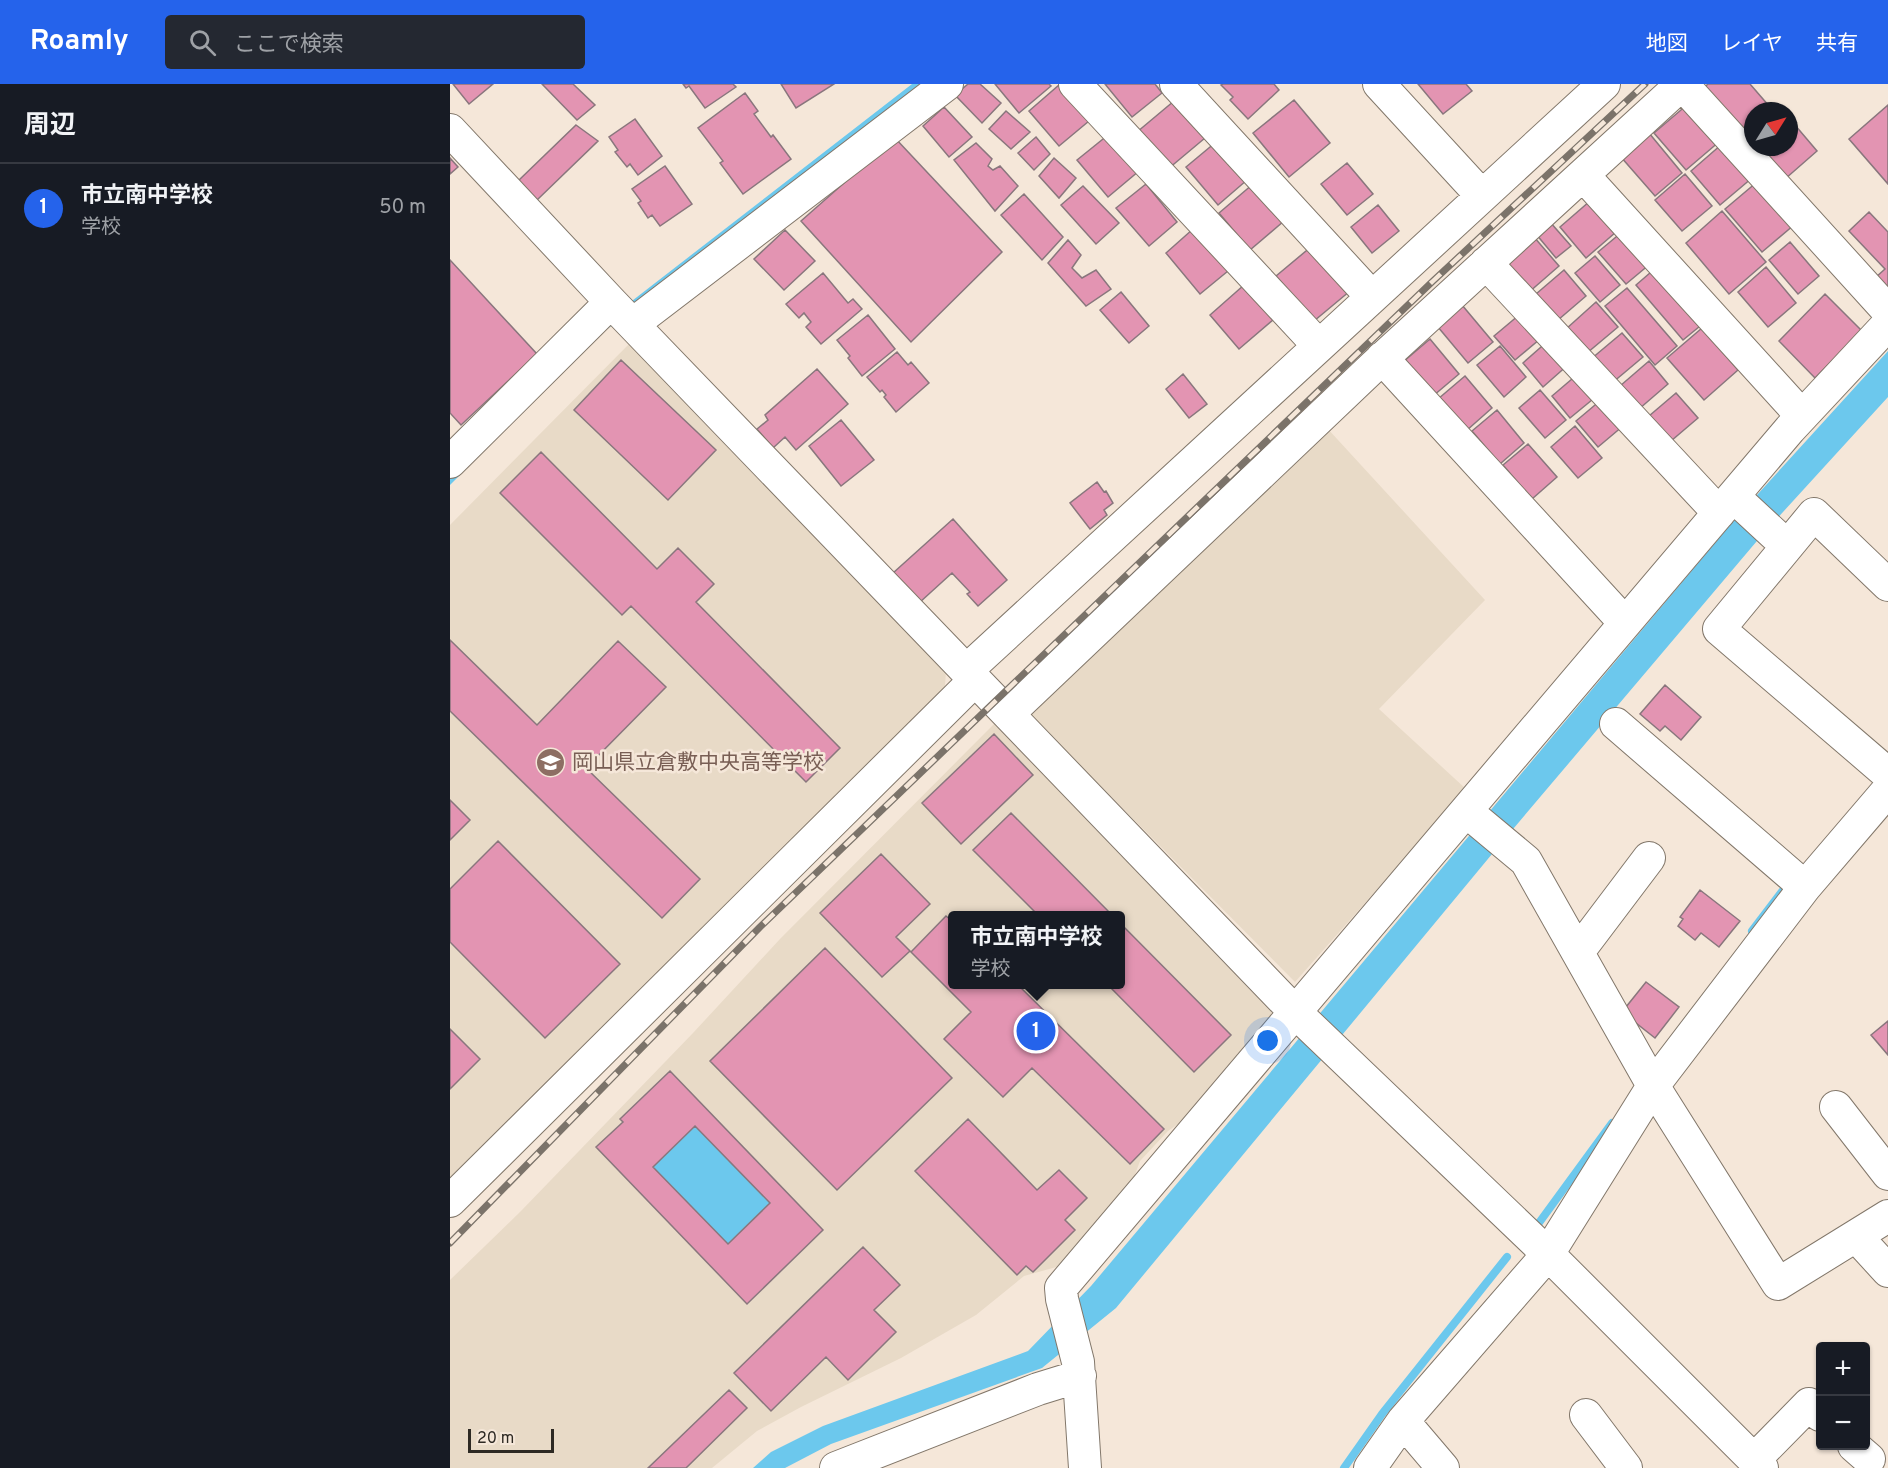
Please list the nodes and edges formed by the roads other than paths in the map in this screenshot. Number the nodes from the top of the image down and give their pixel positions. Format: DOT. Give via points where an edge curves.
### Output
graph roads {
  1 [pos="947,84"];
  2 [pos="1075,84"];
  3 [pos="1176,84"];
  4 [pos="1379,84"];
  5 [pos="1604,84"];
  6 [pos="1682,84"];
  7 [pos="450,129"];
  8 [pos="1582,175"];
  9 [pos="1482,196"];
  10 [pos="1486,263"];
  11 [pos="1372,297"];
  12 [pos="1888,311"];
  13 [pos="623,313"];
  14 [pos="1888,324"];
  15 [pos="1319,346"];
  16 [pos="1382,358"];
  17 [pos="1802,416"];
  18 [pos="450,462"];
  19 [pos="1731,504"];
  20 [pos="1779,538"];
  21 [pos="1888,585"];
  22 [pos="1625,623"];
  23 [pos="970,675"];
  24 [pos="1008,714"];
  25 [pos="1616,724"];
  26 [pos="1879,766"];
  27 [pos="1888,790"];
  28 [pos="1473,816"];
  29 [pos="1649,858"];
  30 [pos="1804,886"];
  31 [pos="1578,952"];
  32 [pos="1300,1017"];
  33 [pos="1653,1085"];
  34 [pos="1836,1107"];
  35 [pos="1888,1174"];
  36 [pos="450,1201"];
  37 [pos="1888,1216"];
  38 [pos="1856,1236"];
  39 [pos="1548,1254"];
  40 [pos="1888,1271"];
  41 [pos="1079,1365"];
  42 [pos="1816,1410"];
  43 [pos="1587,1415"];
  44 [pos="1403,1421"];
  45 [pos="1758,1464"];
  46 [pos="836,1468"];
  47 [pos="1085,1468"];
  48 [pos="1370,1468"];
  49 [pos="1443,1468"];
  50 [pos="1626,1468"];
  1 -- 13 [label="street"];
  2 -- 15 [label="street"];
  3 -- 11 [label="street"];
  4 -- 9 [label="street"];
  5 -- 9 [label="street"];
  6 -- 8 [label="street"];
  6 -- 12 [label="street"];
  7 -- 13 [label="street"];
  8 -- 10 [label="street"];
  8 -- 17 [label="street"];
  9 -- 11 [label="street"];
  10 -- 16 [label="street"];
  10 -- 19 [label="street"];
  11 -- 15 [label="street"];
  13 -- 18 [label="street"];
  13 -- 23 [label="street"];
  14 -- 17 [label="street"];
  15 -- 23 [label="street"];
  16 -- 22 [label="street"];
  16 -- 24 [label="street"];
  17 -- 19 [label="street"];
  19 -- 20 [label="street"];
  19 -- 22 [label="street"];
  20 -- 21 [label="street" via="1814,514"];
  20 -- 26 [label="street" via="1719,629"];
  22 -- 28 [label="street"];
  23 -- 24 [label="street"];
  23 -- 36 [label="street"];
  24 -- 32 [label="street"];
  25 -- 30 [label="street"];
  27 -- 30 [label="street"];
  28 -- 31 [label="street" via="1526,861"];
  28 -- 32 [label="street"];
  29 -- 31 [label="street"];
  30 -- 33 [label="street"];
  31 -- 33 [label="street"];
  32 -- 39 [label="street"];
  32 -- 41 [label="street" via="1060,1288"];
  33 -- 38 [label="street" via="1778,1284"];
  33 -- 39 [label="street"];
  34 -- 35 [label="street"];
  37 -- 38 [label="street"];
  38 -- 40 [label="street"];
  39 -- 44 [label="street"];
  39 -- 45 [label="street"];
  41 -- 46 [label="street" via="1038,1389"];
  41 -- 47 [label="street"];
  42 -- 45 [label="street" via="1809,1404"];
  43 -- 50 [label="street"];
  44 -- 48 [label="street"];
  44 -- 49 [label="street"];
}
